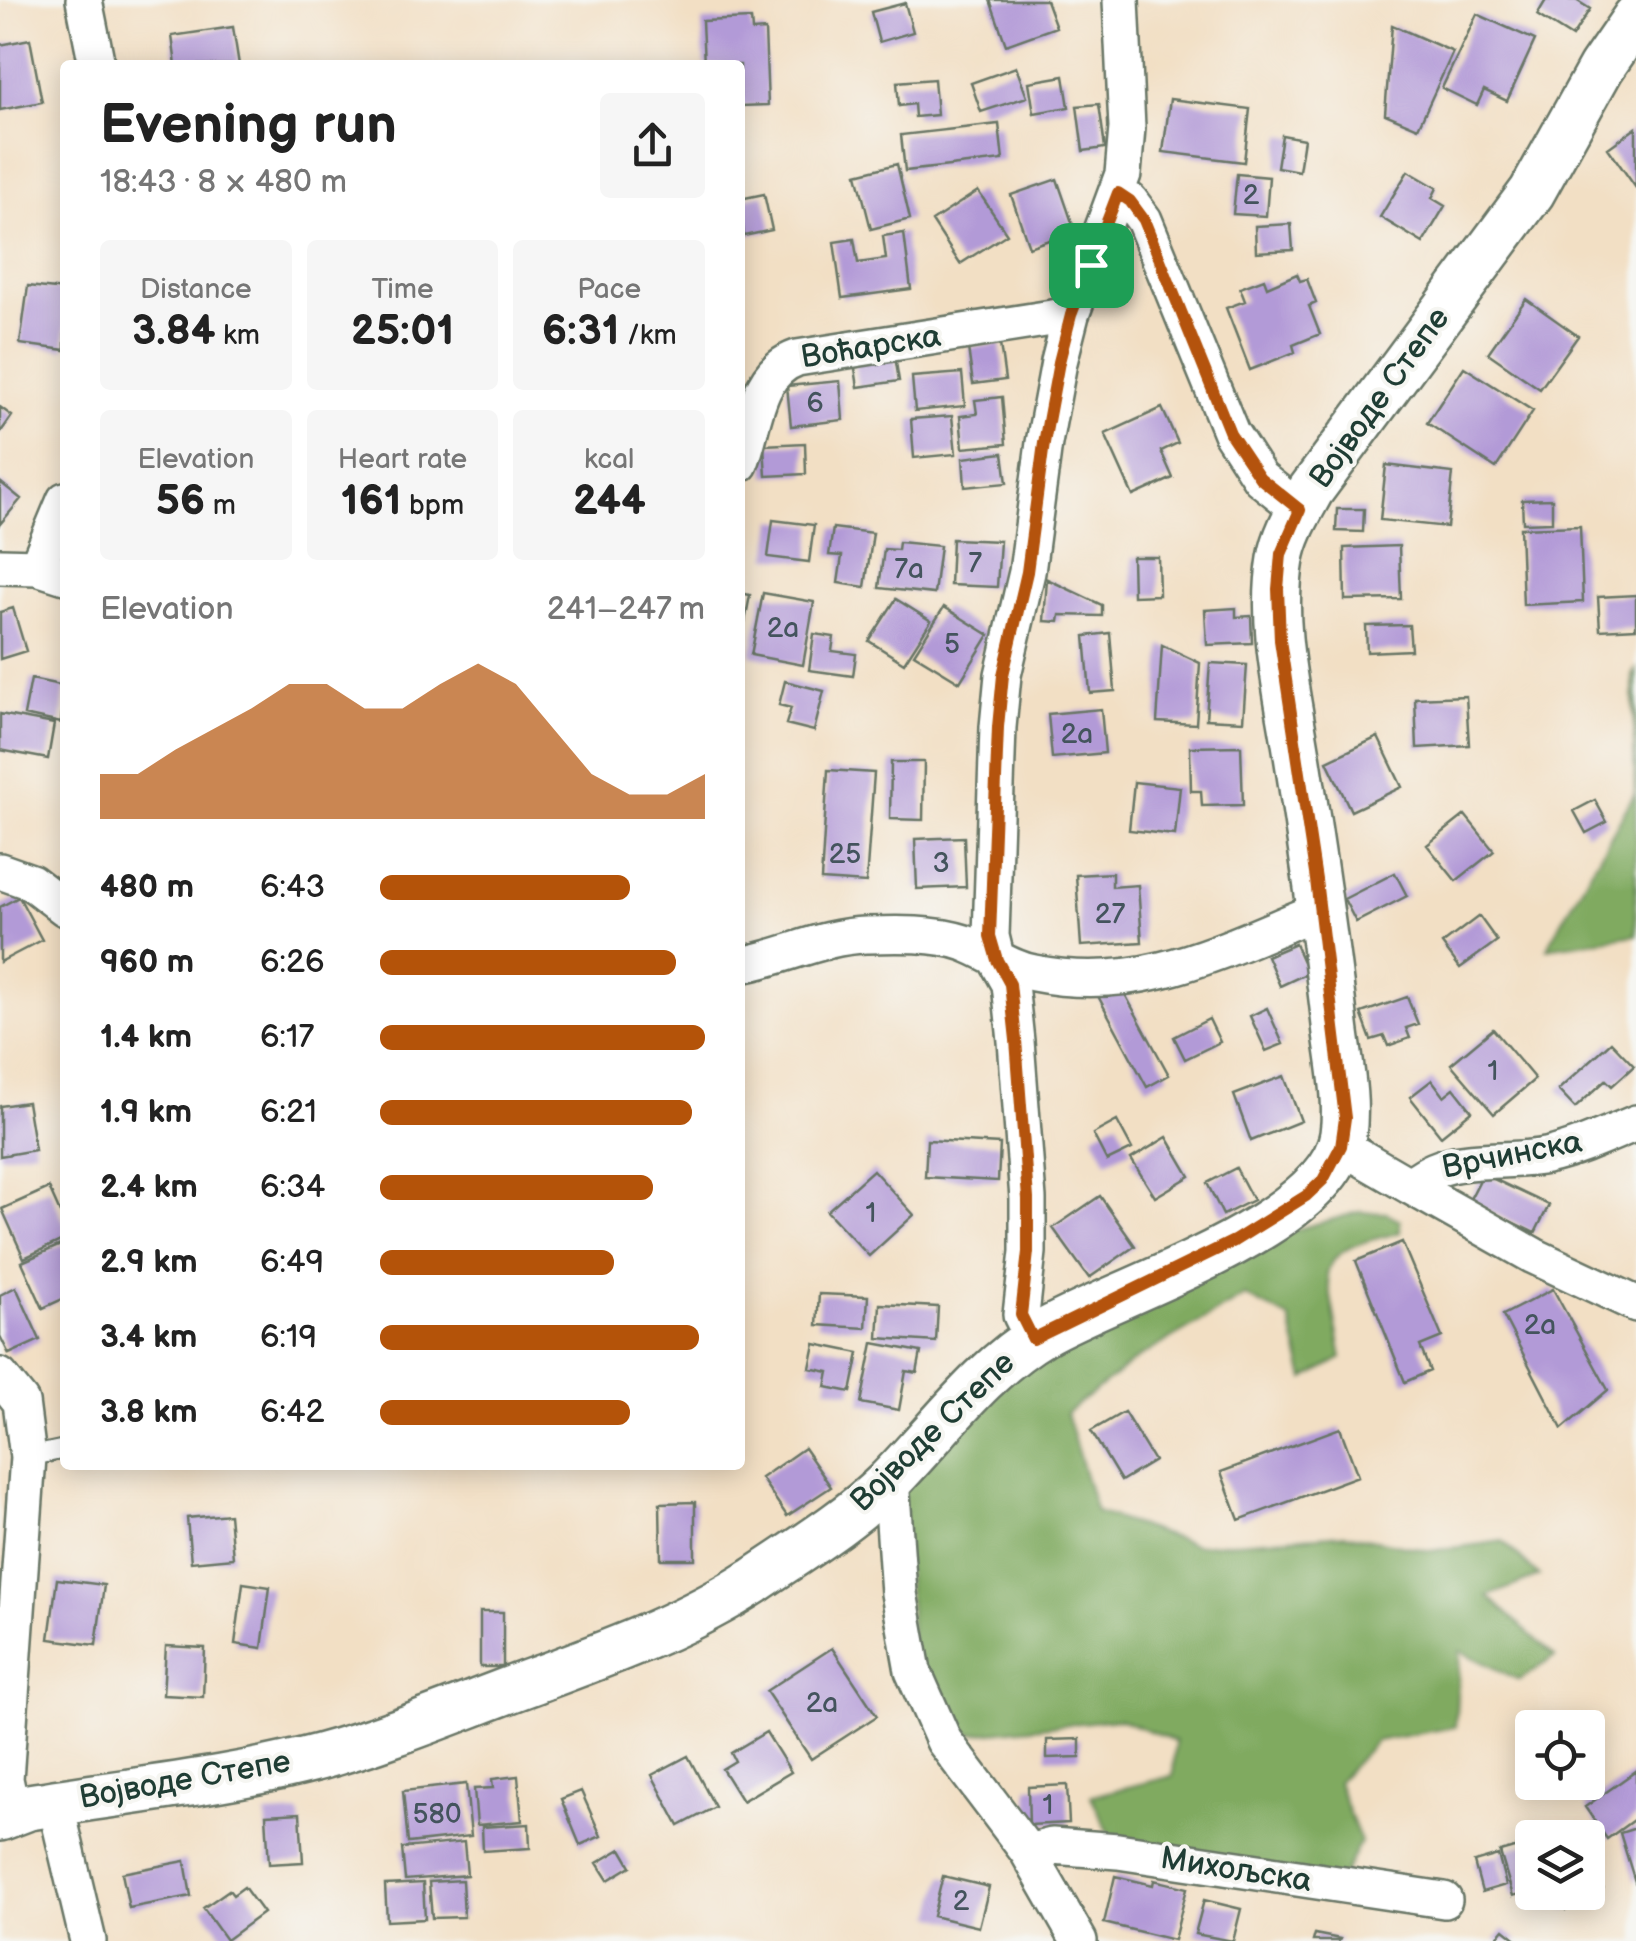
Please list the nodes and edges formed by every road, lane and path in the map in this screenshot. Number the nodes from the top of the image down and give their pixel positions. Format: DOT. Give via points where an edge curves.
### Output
graph roads {
  1 [pos="84,0"];
  2 [pos="1121,0"];
  3 [pos="1636,17"];
  4 [pos="96,60"];
  5 [pos="1118,193"];
  6 [pos="1071,315"];
  7 [pos="745,447"];
  8 [pos="1300,510"];
  9 [pos="60,526"];
  10 [pos="0,566"];
  11 [pos="51,572"];
  12 [pos="0,871"];
  13 [pos="60,904"];
  14 [pos="1320,910"];
  15 [pos="997,960"];
  16 [pos="745,964"];
  17 [pos="1636,1123"];
  18 [pos="1341,1146"];
  19 [pos="1410,1186"];
  20 [pos="1636,1304"];
  21 [pos="1033,1339"];
  22 [pos="0,1376"];
  23 [pos="60,1449"];
  24 [pos="28,1457"];
  25 [pos="890,1479"];
  26 [pos="22,1811"];
  27 [pos="1028,1852"];
  28 [pos="1444,1900"];
  29 [pos="88,1941"];
  30 [pos="1079,1941"];
  1 -- 4 [label="street"];
  2 -- 5 [label="street" via="1127,128"];
  3 -- 8 [label="street, Војводе Степе" via="1532,192"];
  5 -- 6 [label="street"];
  5 -- 8 [label="street" via="1144,220 1230,433 1260,478"];
  6 -- 7 [label="street, Воћарска" via="781,363 762,391"];
  6 -- 15 [label="street" via="1003,675 990,908"];
  8 -- 14 [label="street, Војводе Степе" via="1281,554 1280,640"];
  9 -- 11 [label="street"];
  10 -- 11 [label="street"];
  12 -- 13 [label="street"];
  14 -- 15 [label="street" via="1155,974 1067,978"];
  14 -- 18 [label="street, Војводе Степе" via="1344,1100"];
  15 -- 16 [label="street" via="945,938 870,935"];
  15 -- 21 [label="street" via="1010,984 1024,1124 1028,1252 1021,1315"];
  17 -- 19 [label="street, Врчинска" via="1546,1156 1442,1165"];
  18 -- 19 [label="street, Врчинска"];
  18 -- 21 [label="street, Војводе Степе" via="1323,1180 1276,1216"];
  19 -- 20 [label="street"];
  21 -- 25 [label="street, Војводе Степе"];
  22 -- 24 [label="street" via="22,1402"];
  23 -- 24 [label="lane"];
  24 -- 26 [label="street" via="5,1779"];
  25 -- 26 [label="street, Војводе Степе" via="751,1583 614,1651 321,1756"];
  25 -- 27 [label="street" via="913,1671 944,1741"];
  26 -- 29 [label="street"];
  27 -- 28 [label="street, Михољска" via="1052,1846 1118,1851"];
  27 -- 30 [label="street"];
}
